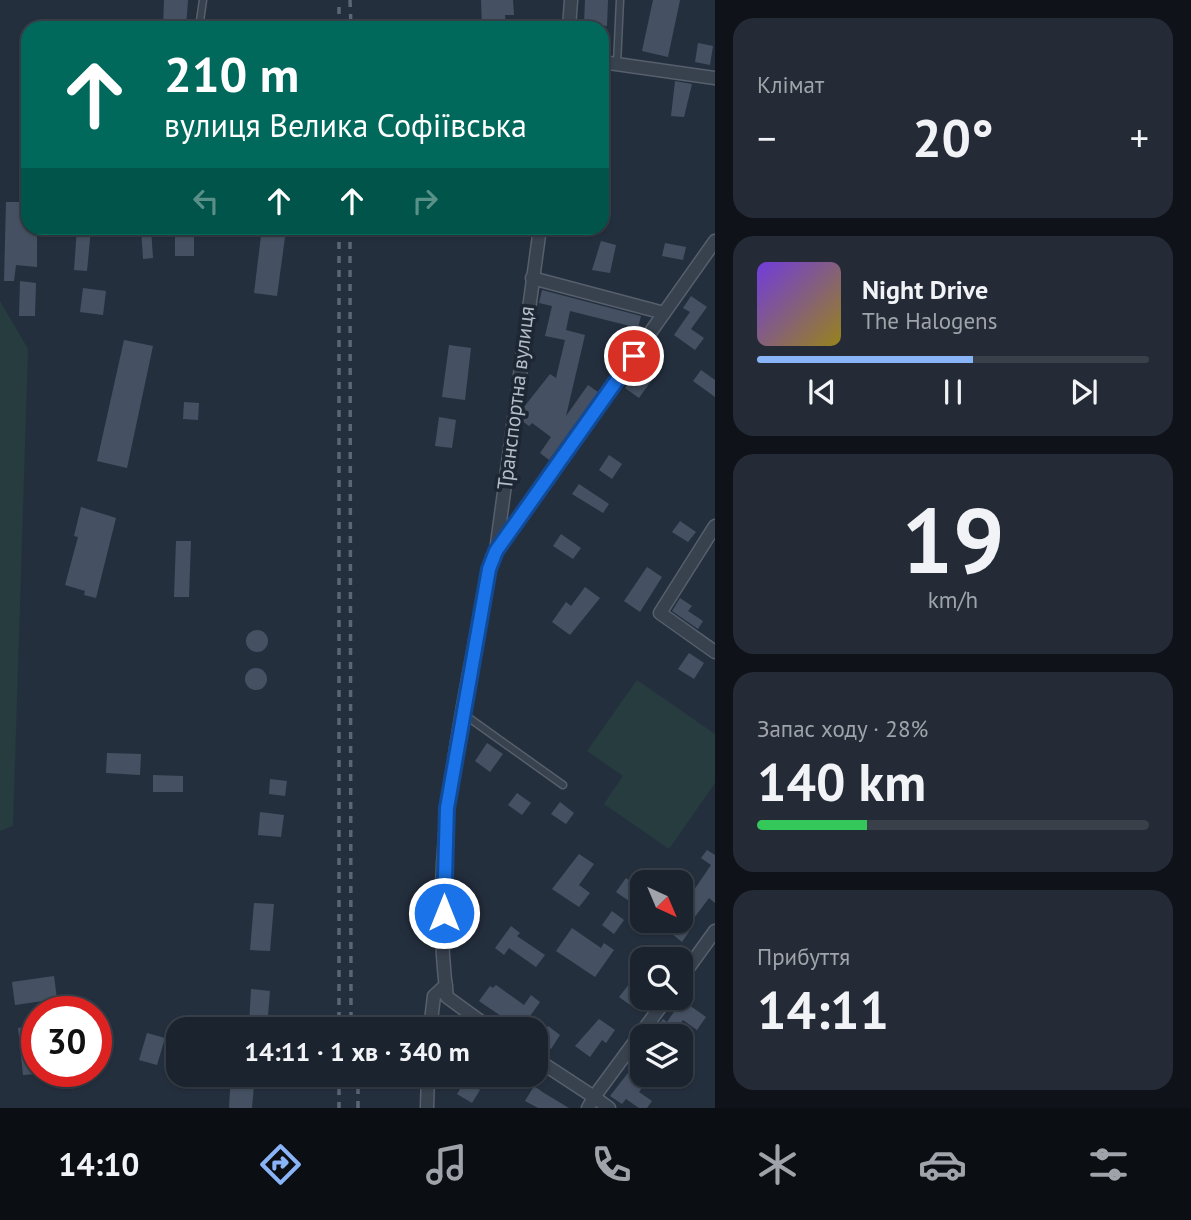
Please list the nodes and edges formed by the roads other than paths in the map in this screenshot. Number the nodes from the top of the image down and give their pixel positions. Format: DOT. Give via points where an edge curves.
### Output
graph roads {
  1 [pos="203,0"];
  2 [pos="571,0"];
  3 [pos="620,0"];
  4 [pos="200,21"];
  5 [pos="570,21"];
  6 [pos="609,63"];
  7 [pos="617,64"];
  8 [pos="715,78"];
  9 [pos="539,235"];
  10 [pos="715,241"];
  11 [pos="532,278"];
  12 [pos="664,313"];
  13 [pos="715,526"];
  14 [pos="496,551"];
  15 [pos="715,652"];
  16 [pos="463,713"];
  17 [pos="563,785"];
  18 [pos="715,931"];
  19 [pos="693,961"];
  20 [pos="446,985"];
  21 [pos="658,1010"];
  22 [pos="431,1017"];
  23 [pos="473,1017"];
  24 [pos="548,1069"];
  25 [pos="428,1087"];
  26 [pos="591,1103"];
  27 [pos="427,1108"];
  28 [pos="609,1108"];
  1 -- 4 [label="lane"];
  2 -- 5 [label="street"];
  3 -- 7 [label="lane"];
  6 -- 7 [label="street"];
  7 -- 8 [label="street"];
  9 -- 11 [label="street, Транспортна вулиця"];
  10 -- 12 [label="street"];
  11 -- 12 [label="street"];
  11 -- 14 [label="street, Транспортна вулиця"];
  12 -- 14 [label="street"];
  13 -- 15 [label="street" via="660,613"];
  14 -- 16 [label="street, Транспортна вулиця"];
  16 -- 17 [label="lane"];
  16 -- 20 [label="street, Транспортна вулиця" via="444,849"];
  18 -- 19 [label="street"];
  20 -- 22 [label="street, Транспортна вулиця" via="434,996"];
  20 -- 23 [label="street" via="447,997"];
  21 -- 26 [label="street"];
  24 -- 26 [label="street"];
  25 -- 27 [label="street"];
  26 -- 28 [label="street"];
}
